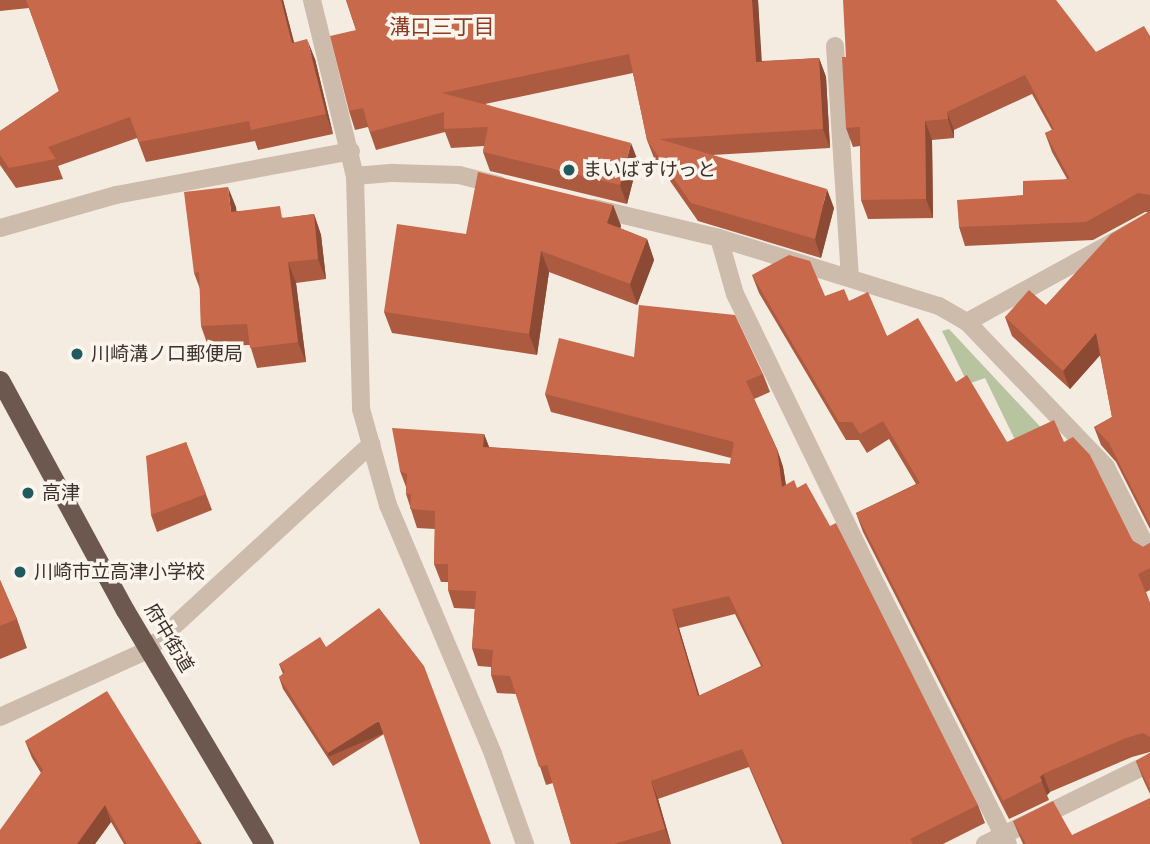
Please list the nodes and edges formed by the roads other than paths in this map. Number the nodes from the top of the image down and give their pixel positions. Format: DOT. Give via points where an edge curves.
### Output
graph roads {
  1 [pos="312,0"];
  2 [pos="835,46"];
  3 [pos="351,151"];
  4 [pos="355,176"];
  5 [pos="511,188"];
  6 [pos="576,204"];
  7 [pos="1150,222"];
  8 [pos="0,229"];
  9 [pos="719,238"];
  10 [pos="850,278"];
  11 [pos="967,322"];
  12 [pos="0,380"];
  13 [pos="371,444"];
  14 [pos="1150,554"];
  15 [pos="148,650"];
  16 [pos="0,717"];
  17 [pos="1150,763"];
  18 [pos="1006,840"];
  19 [pos="264,844"];
  20 [pos="525,844"];
  21 [pos="985,844"];
  1 -- 3 [label="street"];
  2 -- 10 [label="street"];
  3 -- 4 [label="street"];
  3 -- 8 [label="street" via="117,195"];
  4 -- 5 [label="street" via="459,176"];
  4 -- 13 [label="street" via="361,409"];
  6 -- 9 [label="street"];
  7 -- 11 [label="street"];
  9 -- 10 [label="street"];
  9 -- 18 [label="street" via="734,295"];
  10 -- 11 [label="street" via="939,306"];
  11 -- 14 [label="street" via="1106,467"];
  12 -- 15 [label="highway, 府中街道"];
  13 -- 15 [label="street"];
  13 -- 20 [label="street" via="388,505 494,754"];
  15 -- 16 [label="street"];
  15 -- 19 [label="highway, 府中街道"];
  17 -- 18 [label="street"];
  18 -- 21 [label="street"];
}
